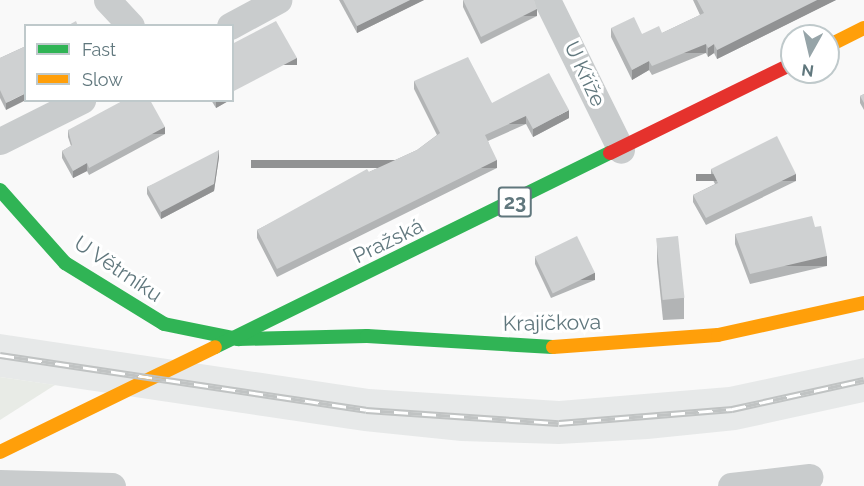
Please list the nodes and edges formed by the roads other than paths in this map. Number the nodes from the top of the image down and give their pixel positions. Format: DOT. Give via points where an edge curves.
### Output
graph roads {
  1 [pos="107,0"];
  2 [pos="278,0"];
  3 [pos="547,0"];
  4 [pos="129,24"];
  5 [pos="234,24"];
  6 [pos="864,28"];
  7 [pos="840,40"];
  8 [pos="780,70"];
  9 [pos="78,102"];
  10 [pos="0,141"];
  11 [pos="621,150"];
  12 [pos="0,190"];
  13 [pos="864,303"];
  14 [pos="238,339"];
  15 [pos="0,452"];
  16 [pos="809,477"];
  17 [pos="0,483"];
  18 [pos="112,486"];
  19 [pos="731,486"];
  1 -- 4 [label="street"];
  2 -- 5 [label="street"];
  3 -- 11 [label="street, U Kříže"];
  6 -- 7 [label="main road"];
  8 -- 11 [label="main road, Pražská / 23"];
  9 -- 10 [label="street"];
  11 -- 14 [label="main road, Pražská / 23"];
  12 -- 14 [label="main road, U Větrníku" via="65,263 164,324"];
  13 -- 14 [label="main road, Krajíčkova" via="718,334 539,348 367,336"];
  14 -- 15 [label="main road, Pražská / 23"];
  16 -- 19 [label="street"];
  17 -- 18 [label="street"];
}
